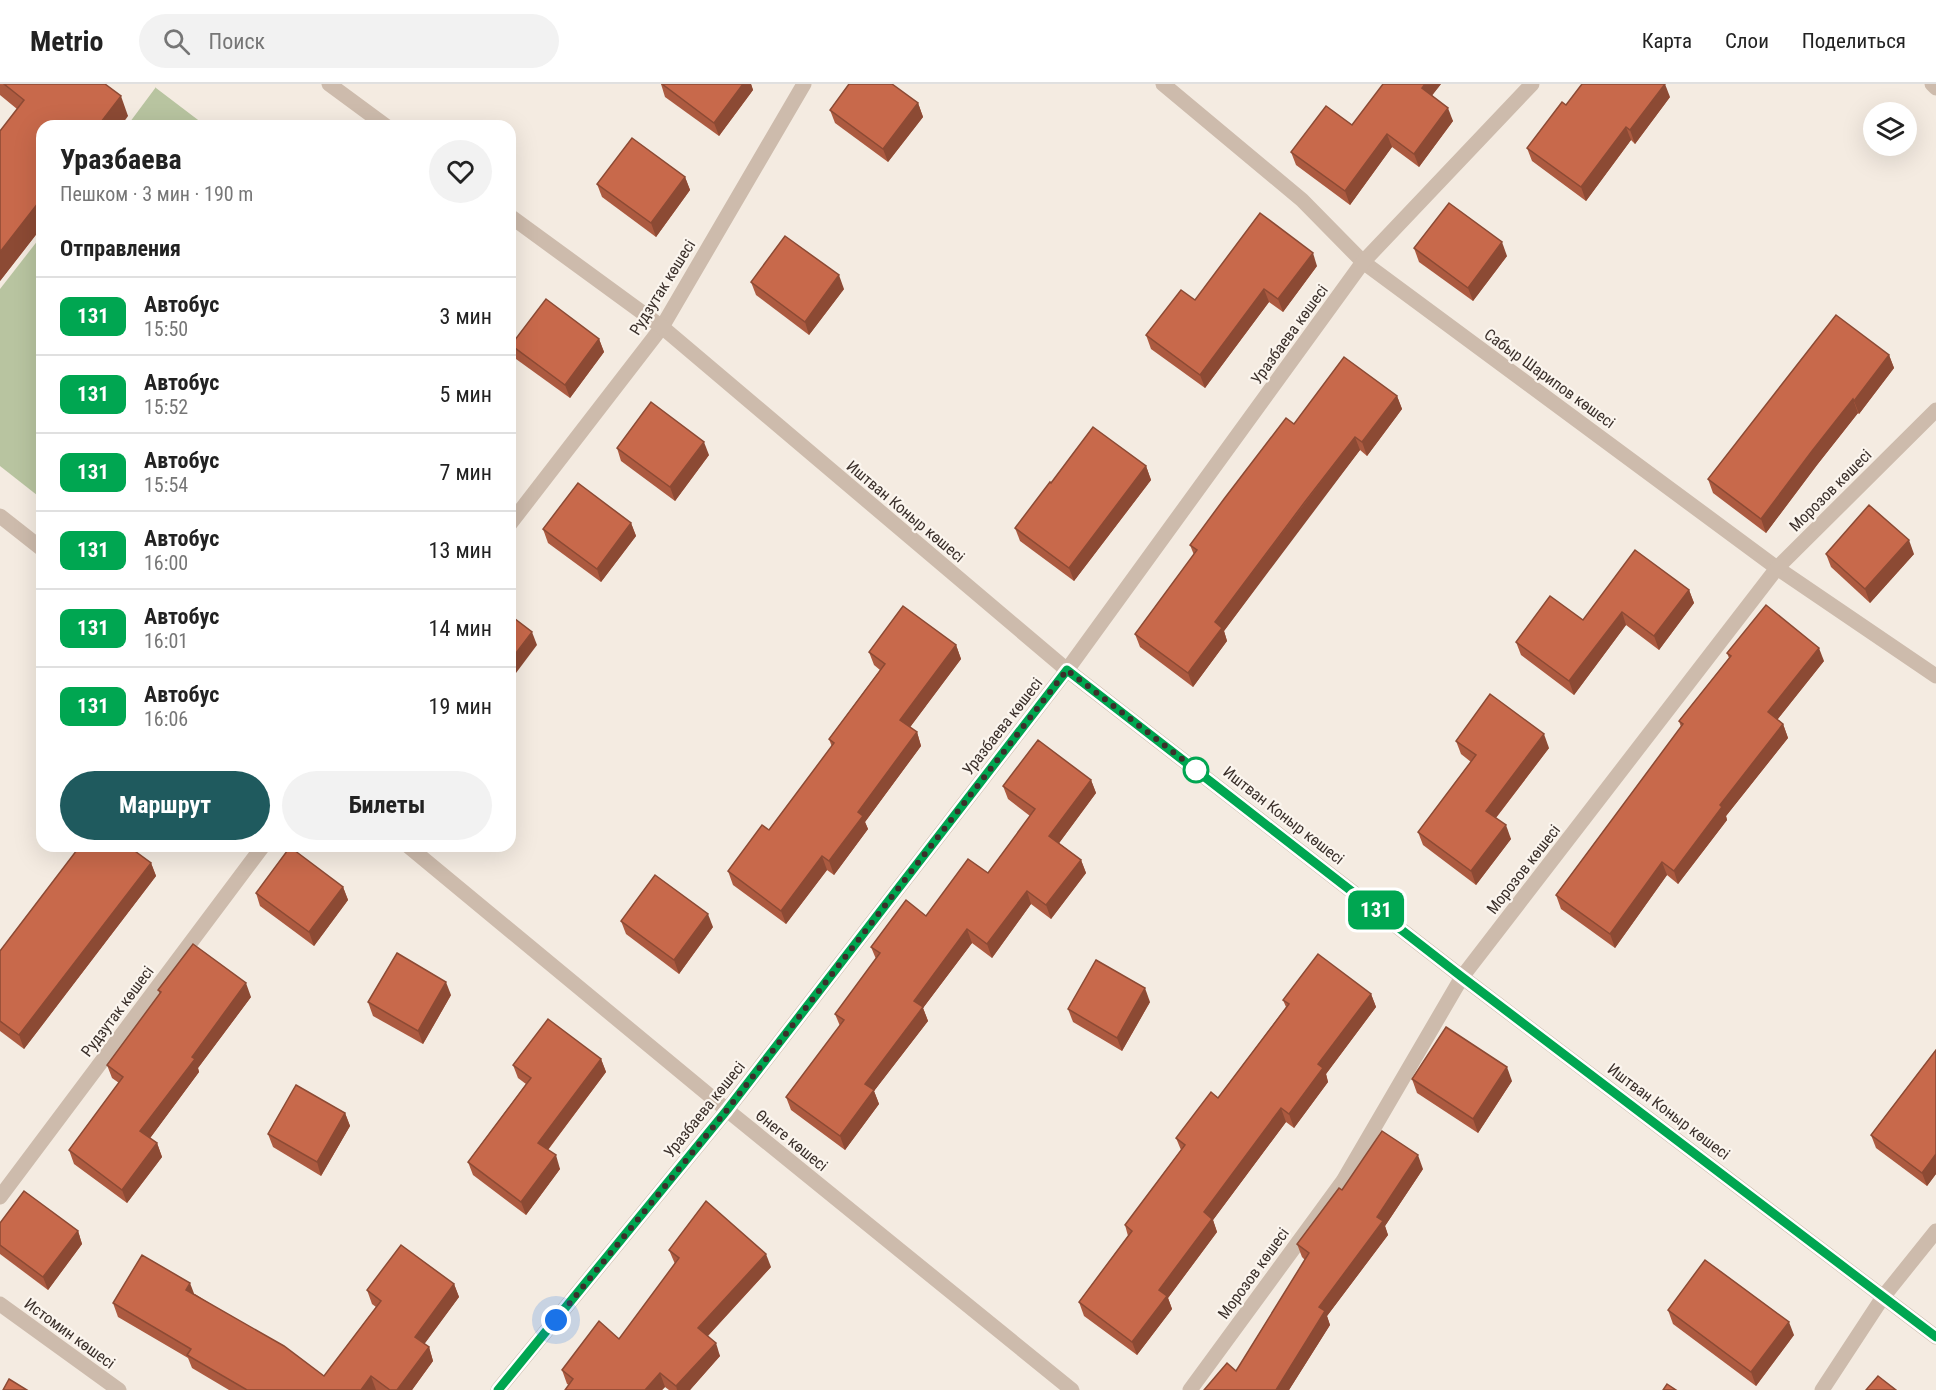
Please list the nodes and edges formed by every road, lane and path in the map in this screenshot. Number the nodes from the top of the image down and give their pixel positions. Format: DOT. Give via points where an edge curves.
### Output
graph roads {
  1 [pos="329,84"];
  2 [pos="804,84"];
  3 [pos="1163,84"];
  4 [pos="1532,84"];
  5 [pos="1932,84"];
  6 [pos="1936,88"];
  7 [pos="378,120"];
  8 [pos="516,220"];
  9 [pos="1364,262"];
  10 [pos="662,327"];
  11 [pos="1936,410"];
  12 [pos="0,516"];
  13 [pos="516,516"];
  14 [pos="36,544"];
  15 [pos="1778,568"];
  16 [pos="1067,670"];
  17 [pos="1936,676"];
  18 [pos="259,852"];
  19 [pos="415,852"];
  20 [pos="1462,977"];
  21 [pos="727,1110"];
  22 [pos="0,1197"];
  23 [pos="1936,1231"];
  24 [pos="1883,1297"];
  25 [pos="0,1304"];
  26 [pos="1936,1337"];
  27 [pos="119,1390"];
  28 [pos="498,1390"];
  29 [pos="1072,1390"];
  30 [pos="1190,1390"];
  31 [pos="1822,1390"];
  1 -- 7 [label="street"];
  2 -- 10 [label="street, Рудзутак көшесі"];
  3 -- 9 [label="street, Сабыр Шарипов көшесі" via="1302,200"];
  4 -- 9 [label="street, Уразбаева көшесі"];
  5 -- 6 [label="street"];
  8 -- 10 [label="street, Иштван Коныр көшесі"];
  9 -- 15 [label="street, Сабыр Шарипов көшесі"];
  9 -- 16 [label="street, Уразбаева көшесі"];
  10 -- 13 [label="street, Рудзутак көшесі"];
  10 -- 16 [label="street, Иштван Коныр көшесі"];
  11 -- 15 [label="street, Морозов көшесі"];
  12 -- 14 [label="street"];
  15 -- 17 [label="street, Сабыр Шарипов көшесі"];
  15 -- 20 [label="street, Морозов көшесі"];
  16 -- 20 [label="street, Иштван Коныр көшесі"];
  16 -- 21 [label="street, Уразбаева көшесі"];
  18 -- 22 [label="street, Рудзутак көшесі"];
  19 -- 21 [label="street, Өнеге көшесі"];
  20 -- 24 [label="street, Иштван Коныр көшесі"];
  20 -- 30 [label="street, Морозов көшесі" via="1342,1181"];
  21 -- 28 [label="street, Уразбаева көшесі"];
  21 -- 29 [label="street, Өнеге көшесі"];
  23 -- 24 [label="street"];
  24 -- 26 [label="street, Иштван Коныр көшесі"];
  24 -- 31 [label="street"];
  25 -- 27 [label="street, Истомин көшесі"];
}
